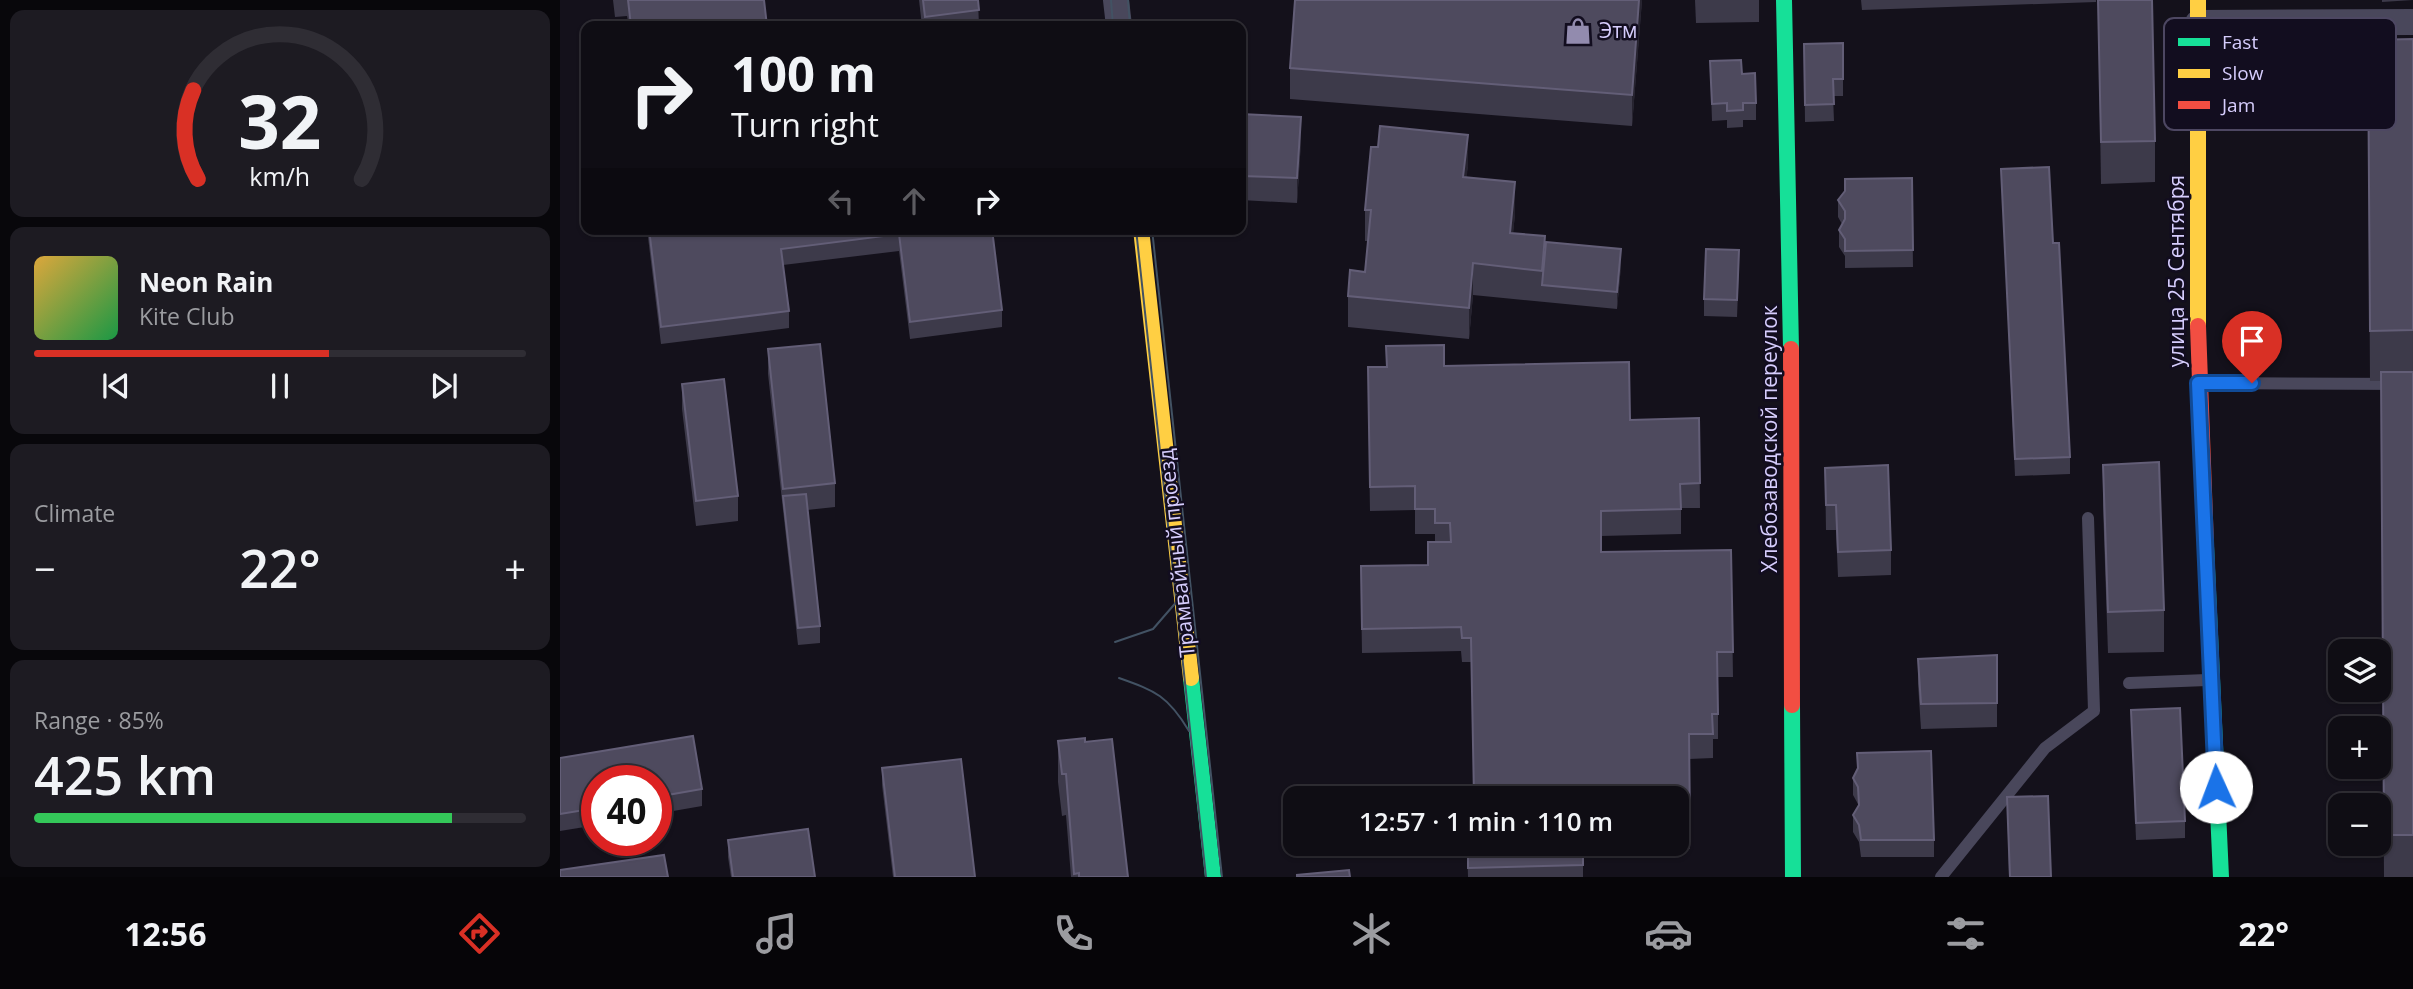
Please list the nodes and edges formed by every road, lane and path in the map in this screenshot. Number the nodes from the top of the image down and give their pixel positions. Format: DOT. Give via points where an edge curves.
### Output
graph roads {
  1 [pos="1116,0"];
  2 [pos="1784,0"];
  3 [pos="2198,11"];
  4 [pos="2335,18"];
  5 [pos="1118,21"];
  6 [pos="2198,130"];
  7 [pos="1142,235"];
  8 [pos="2198,383"];
  9 [pos="2413,384"];
  10 [pos="2088,518"];
  11 [pos="2211,680"];
  12 [pos="2129,683"];
  13 [pos="1213,877"];
  14 [pos="1793,877"];
  15 [pos="1941,877"];
  16 [pos="2221,877"];
  1 -- 5 [label="street"];
  2 -- 14 [label="street, Хлебозаводской переулок" via="1791,223"];
  3 -- 4 [label="street"];
  6 -- 8 [label="street, улица 25 Сентября"];
  7 -- 13 [label="street, Трамвайный проезд"];
  8 -- 9 [label="lane"];
  8 -- 11 [label="street, улица 25 Сентября"];
  10 -- 15 [label="lane" via="2094,711 2045,748"];
  11 -- 12 [label="lane"];
  11 -- 16 [label="street, улица 25 Сентября"];
}
